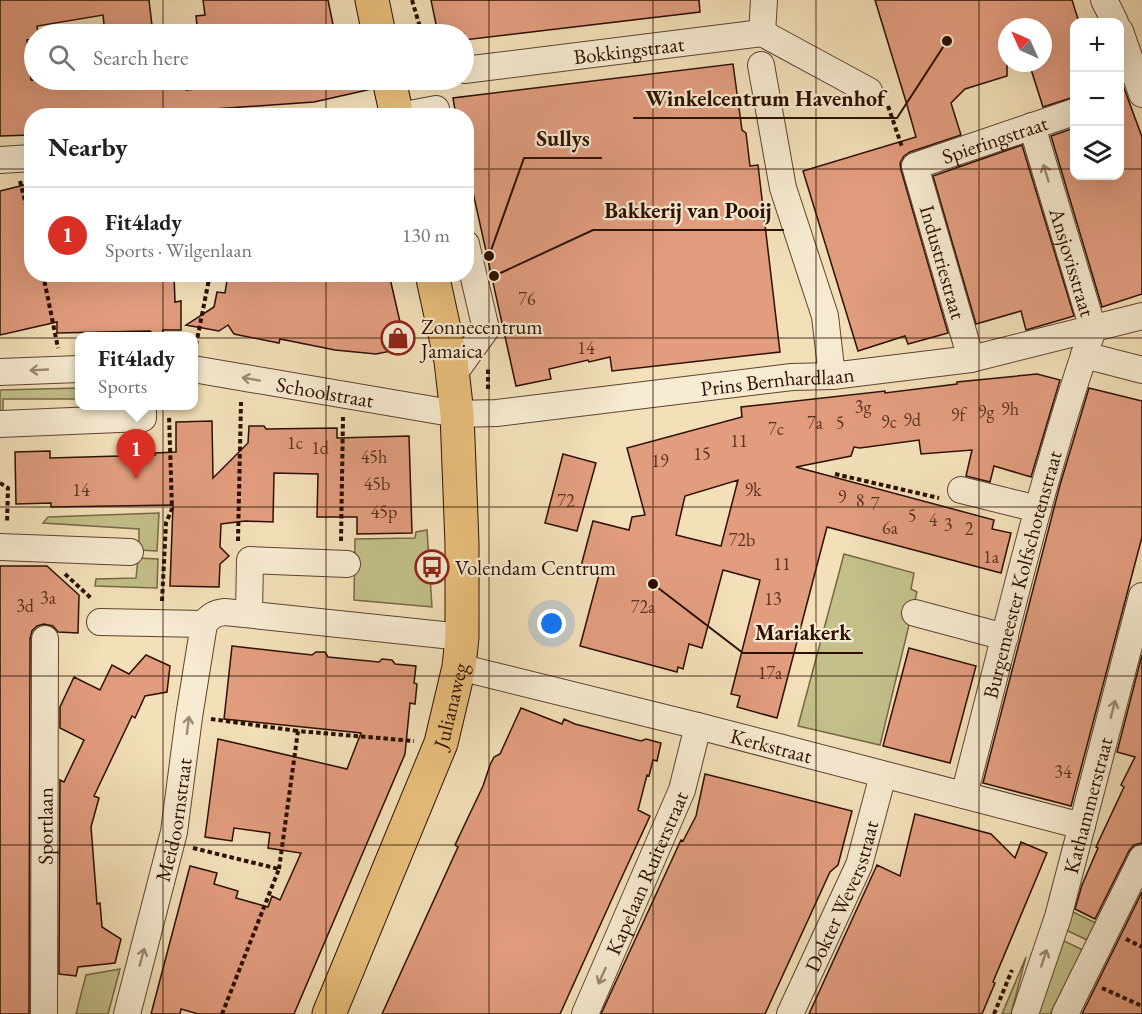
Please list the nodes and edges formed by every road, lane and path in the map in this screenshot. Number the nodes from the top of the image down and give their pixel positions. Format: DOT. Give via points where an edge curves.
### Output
graph roads {
  1 [pos="372,0"];
  2 [pos="412,0"];
  3 [pos="764,0"];
  4 [pos="1104,0"];
  5 [pos="1113,18"];
  6 [pos="377,24"];
  7 [pos="419,24"];
  8 [pos="762,33"];
  9 [pos="1124,49"];
  10 [pos="761,64"];
  11 [pos="474,69"];
  12 [pos="395,90"];
  13 [pos="869,91"];
  14 [pos="1136,93"];
  15 [pos="397,108"];
  16 [pos="1070,113"];
  17 [pos="1032,126"];
  18 [pos="15,159"];
  19 [pos="915,166"];
  20 [pos="24,197"];
  21 [pos="474,278"];
  22 [pos="45,282"];
  23 [pos="208,282"];
  24 [pos="434,282"];
  25 [pos="1142,316"];
  26 [pos="1093,329"];
  27 [pos="198,338"];
  28 [pos="1084,355"];
  29 [pos="971,359"];
  30 [pos="198,361"];
  31 [pos="71,369"];
  32 [pos="1142,370"];
  33 [pos="0,372"];
  34 [pos="453,375"];
  35 [pos="832,376"];
  36 [pos="241,377"];
  37 [pos="344,395"];
  38 [pos="143,410"];
  39 [pos="169,410"];
  40 [pos="445,412"];
  41 [pos="0,424"];
  42 [pos="835,474"];
  43 [pos="0,483"];
  44 [pos="961,490"];
  45 [pos="1038,509"];
  46 [pos="3,547"];
  47 [pos="38,549"];
  48 [pos="130,552"];
  49 [pos="250,560"];
  50 [pos="344,563"];
  51 [pos="1142,596"];
  52 [pos="249,614"];
  53 [pos="915,614"];
  54 [pos="100,622"];
  55 [pos="160,624"];
  56 [pos="204,624"];
  57 [pos="1005,637"];
  58 [pos="45,639"];
  59 [pos="461,652"];
  60 [pos="189,717"];
  61 [pos="698,726"];
  62 [pos="298,731"];
  63 [pos="441,743"];
  64 [pos="883,776"];
  65 [pos="964,795"];
  66 [pos="1082,826"];
  67 [pos="171,843"];
  68 [pos="1142,858"];
  69 [pos="279,869"];
  70 [pos="1107,990"];
  71 [pos="1142,1006"];
  72 [pos="44,1014"];
  73 [pos="127,1014"];
  74 [pos="222,1014"];
  75 [pos="329,1014"];
  76 [pos="585,1014"];
  77 [pos="790,1014"];
  78 [pos="1025,1014"];
  79 [pos="1065,1014"];
  1 -- 6 [label="main road"];
  2 -- 7 [label="path"];
  3 -- 8 [label="street"];
  4 -- 5 [label="street"];
  8 -- 11 [label="street, Bokkingstraat"];
  8 -- 13 [label="street"];
  9 -- 14 [label="street"];
  10 -- 35 [label="street" via="783,188 825,316"];
  12 -- 15 [label="main road"];
  13 -- 19 [label="path" via="886,102 906,159"];
  16 -- 17 [label="street, Spieringstraat"];
  17 -- 19 [label="street, Spieringstraat"];
  26 -- 17 [label="street, Ansjovisstraat, one-way"];
  18 -- 20 [label="path"];
  19 -- 29 [label="street, Industriestraat"];
  21 -- 34 [label="street" via="486,329"];
  22 -- 31 [label="path"];
  23 -- 27 [label="path"];
  24 -- 34 [label="main road, Julianaweg"];
  25 -- 26 [label="street, Prins Bernhardlaan"];
  26 -- 28 [label="street, Burgemeester Kolfschotenstraat"];
  26 -- 29 [label="street, Prins Bernhardlaan"];
  28 -- 32 [label="street"];
  28 -- 45 [label="street, Burgemeester Kolfschotenstraat"];
  29 -- 35 [label="street, Prins Bernhardlaan"];
  30 -- 36 [label="street, Schoolstraat"];
  31 -- 33 [label="street, one-way"];
  34 -- 40 [label="main road, Julianaweg"];
  35 -- 40 [label="street, Prins Bernhardlaan" via="496,414"];
  37 -- 36 [label="street, Schoolstraat, one-way"];
  36 -- 49 [label="path" via="237,550"];
  37 -- 40 [label="street, Schoolstraat"];
  37 -- 50 [label="path"];
  38 -- 41 [label="street" via="143,418"];
  39 -- 55 [label="path" via="172,509 166,523"];
  40 -- 59 [label="main road, Julianaweg"];
  42 -- 44 [label="path" via="947,500"];
  43 -- 46 [label="path" via="8,488"];
  44 -- 45 [label="street"];
  45 -- 57 [label="street, Burgemeester Kolfschotenstraat"];
  46 -- 47 [label="street"];
  47 -- 48 [label="street"];
  47 -- 54 [label="path" via="97,603"];
  49 -- 50 [label="street"];
  49 -- 52 [label="street"];
  66 -- 51 [label="street, Kathammerstraat, one-way"];
  52 -- 56 [label="street" via="216,613"];
  52 -- 59 [label="street"];
  53 -- 57 [label="street"];
  54 -- 55 [label="street"];
  55 -- 56 [label="street"];
  56 -- 60 [label="street, Meidoornstraat"];
  57 -- 65 [label="street, Burgemeester Kolfschotenstraat"];
  58 -- 72 [label="street, Sportlaan"];
  59 -- 61 [label="street, Kerkstraat"];
  59 -- 63 [label="main road, Julianaweg"];
  60 -- 62 [label="path"];
  67 -- 60 [label="street, Meidoornstraat, one-way"];
  61 -- 64 [label="street, Kerkstraat"];
  61 -- 76 [label="street, Kapelaan Ruiterstraat, one-way" via="682,790"];
  62 -- 63 [label="path"];
  62 -- 69 [label="path"];
  63 -- 75 [label="main road, Julianaweg"];
  64 -- 65 [label="street, Kerkstraat"];
  64 -- 77 [label="street, Dokter Weversstraat" via="859,865"];
  65 -- 66 [label="street, Kerkstraat"];
  78 -- 66 [label="street, Kathammerstraat, one-way" via="1058,917"];
  67 -- 69 [label="path"];
  73 -- 67 [label="street, Meidoornstraat, one-way"];
  68 -- 79 [label="street"];
  69 -- 74 [label="path"];
  70 -- 71 [label="path"];
}
